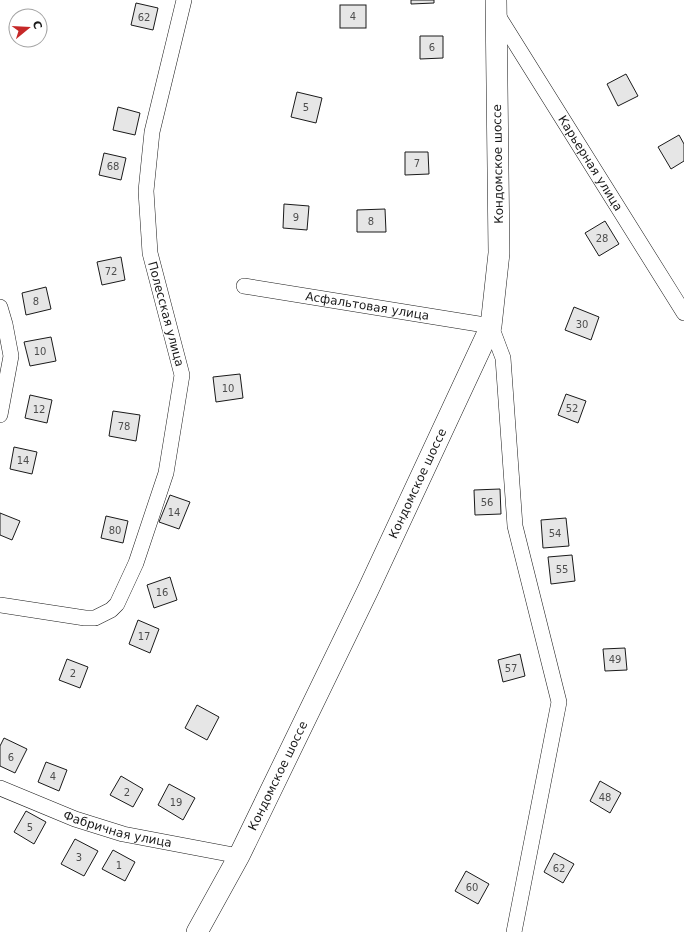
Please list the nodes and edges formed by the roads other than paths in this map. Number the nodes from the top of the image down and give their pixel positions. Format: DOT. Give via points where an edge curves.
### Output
graph roads {
  1 [pos="184,0"];
  2 [pos="496,7"];
  3 [pos="244,286"];
  4 [pos="0,307"];
  5 [pos="684,313"];
  6 [pos="491,326"];
  7 [pos="0,415"];
  8 [pos="0,605"];
  9 [pos="0,788"];
  10 [pos="239,856"];
  11 [pos="197,932"];
  12 [pos="514,932"];
  1 -- 8 [label="street, Полесская улица" via="152,132 146,191 150,253 182,375 166,473 136,563 117,604 111,610 95,618 85,618"];
  2 -- 5 [label="street, Карьерная улица"];
  2 -- 6 [label="street, Кондомское шоссе" via="499,253"];
  3 -- 6 [label="street, Асфальтовая улица"];
  4 -- 7 [label="street" via="11,356"];
  6 -- 10 [label="street, Кондомское шоссе" via="368,590"];
  6 -- 12 [label="street" via="503,358 515,526 559,702"];
  9 -- 10 [label="street, Фабричная улица" via="75,819 123,834"];
  10 -- 11 [label="street, Кондомское шоссе"];
}
